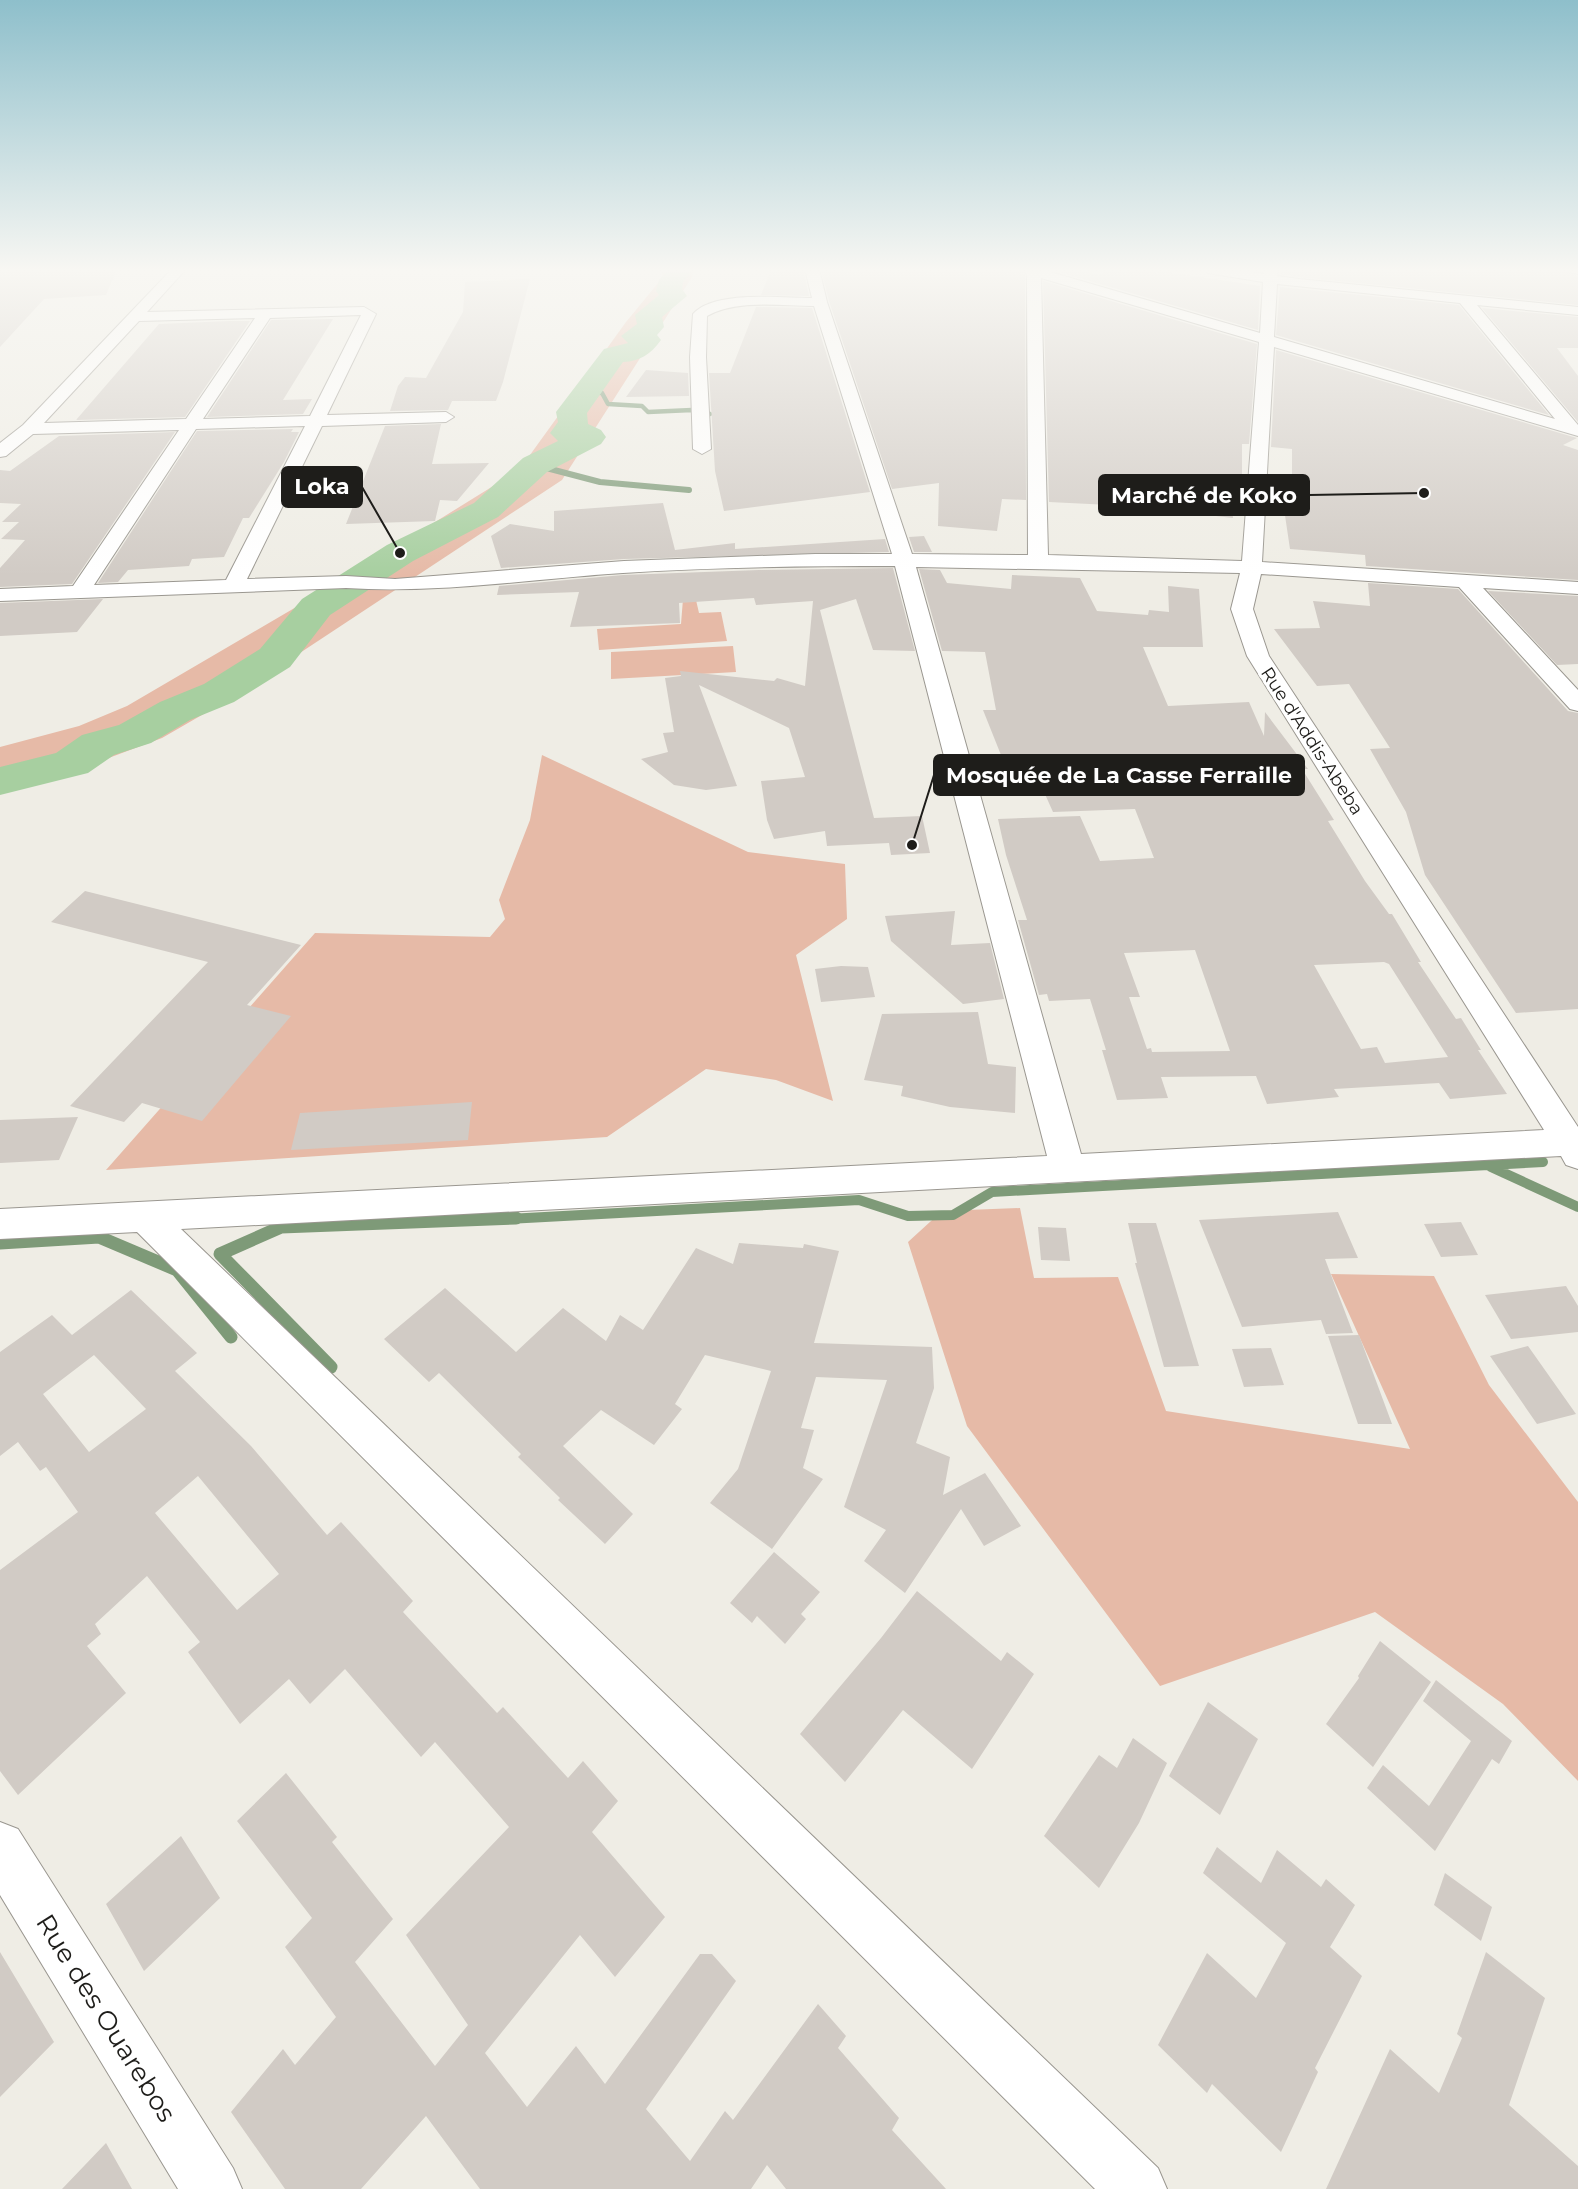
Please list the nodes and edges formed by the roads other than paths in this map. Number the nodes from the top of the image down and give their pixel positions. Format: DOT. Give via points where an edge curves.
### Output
graph roads {
  1 [pos="82,371"];
  2 [pos="227,371"];
  3 [pos="340,371"];
  4 [pos="699,371"];
  5 [pos="842,371"];
  6 [pos="1032,371"];
  7 [pos="1267,371"];
  8 [pos="1374,371"];
  9 [pos="1525,371"];
  10 [pos="446,417"];
  11 [pos="316,420"];
  12 [pos="192,423"];
  13 [pos="28,429"];
  14 [pos="1575,431"];
  15 [pos="702,449"];
  16 [pos="0,452"];
  17 [pos="904,561"];
  18 [pos="1038,561"];
  19 [pos="1252,567"];
  20 [pos="1466,581"];
  21 [pos="233,587"];
  22 [pos="1578,588"];
  23 [pos="79,592"];
  24 [pos="0,595"];
  25 [pos="1578,704"];
  26 [pos="1575,1146"];
  27 [pos="1068,1168"];
  28 [pos="143,1215"];
  29 [pos="0,1224"];
  30 [pos="0,1847"];
  31 [pos="212,2189"];
  32 [pos="1137,2189"];
  1 -- 13 [label="street"];
  2 -- 12 [label="street"];
  3 -- 11 [label="street"];
  4 -- 15 [label="street"];
  5 -- 17 [label="street"];
  6 -- 18 [label="street"];
  7 -- 19 [label="street, Rue d'Addis-Abeba"];
  8 -- 14 [label="street"];
  9 -- 14 [label="street"];
  10 -- 11 [label="street"];
  11 -- 12 [label="street"];
  11 -- 21 [label="street"];
  12 -- 13 [label="street"];
  12 -- 23 [label="street"];
  13 -- 16 [label="street"];
  17 -- 18 [label="street"];
  17 -- 21 [label="street" via="624,567 395,585 346,582"];
  17 -- 27 [label="street"];
  18 -- 19 [label="street"];
  19 -- 20 [label="street"];
  19 -- 26 [label="street, Rue d'Addis-Abeba" via="1242,609 1258,656"];
  20 -- 22 [label="street"];
  20 -- 25 [label="street"];
  21 -- 23 [label="street"];
  23 -- 24 [label="street"];
  26 -- 27 [label="street"];
  27 -- 28 [label="street"];
  28 -- 29 [label="street"];
  28 -- 32 [label="street"];
  30 -- 31 [label="street, Rue des Ouarebos"];
}
